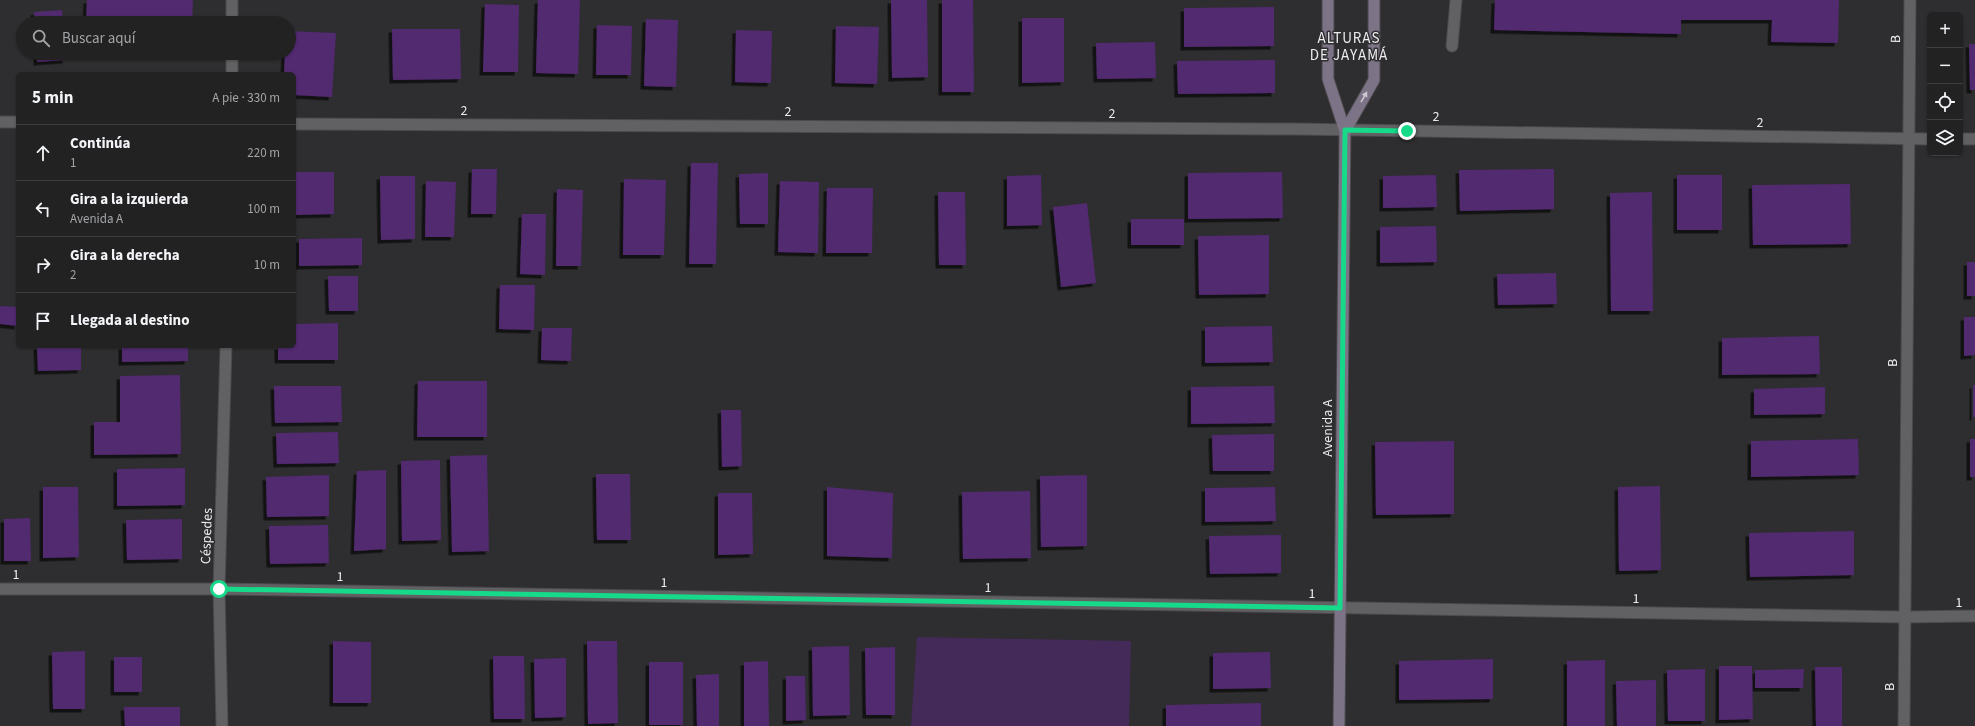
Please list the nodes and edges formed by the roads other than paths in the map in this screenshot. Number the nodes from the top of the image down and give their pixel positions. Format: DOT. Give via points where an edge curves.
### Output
graph roads {
  1 [pos="232,0"];
  2 [pos="1328,0"];
  3 [pos="1374,0"];
  4 [pos="1456,0"];
  5 [pos="1910,0"];
  6 [pos="232,16"];
  7 [pos="1452,46"];
  8 [pos="232,60"];
  9 [pos="232,72"];
  10 [pos="0,122"];
  11 [pos="16,122"];
  12 [pos="296,124"];
  13 [pos="1345,130"];
  14 [pos="1908,139"];
  15 [pos="1927,139"];
  16 [pos="1963,139"];
  17 [pos="1975,139"];
  18 [pos="226,348"];
  19 [pos="0,589"];
  20 [pos="219,589"];
  21 [pos="1340,608"];
  22 [pos="1975,616"];
  23 [pos="1904,617"];
  24 [pos="222,726"];
  25 [pos="1339,726"];
  26 [pos="1904,726"];
  1 -- 6 [label="street"];
  2 -- 13 [label="main road, Avenida A" via="1328,78"];
  13 -- 3 [label="main road, Avenida A, one-way" via="1374,80"];
  4 -- 7 [label="street"];
  5 -- 14 [label="street, B"];
  8 -- 9 [label="street"];
  10 -- 11 [label="street"];
  12 -- 13 [label="street, 2"];
  13 -- 14 [label="street, 2"];
  13 -- 21 [label="main road, Avenida A"];
  14 -- 15 [label="street, 2"];
  14 -- 23 [label="street, B"];
  16 -- 17 [label="street"];
  18 -- 20 [label="street, Céspedes"];
  19 -- 20 [label="street, 1"];
  20 -- 21 [label="street, 1"];
  20 -- 24 [label="street, Céspedes"];
  21 -- 23 [label="street, 1"];
  21 -- 25 [label="main road, Avenida A"];
  22 -- 23 [label="street, 1"];
  23 -- 26 [label="street, B"];
}
